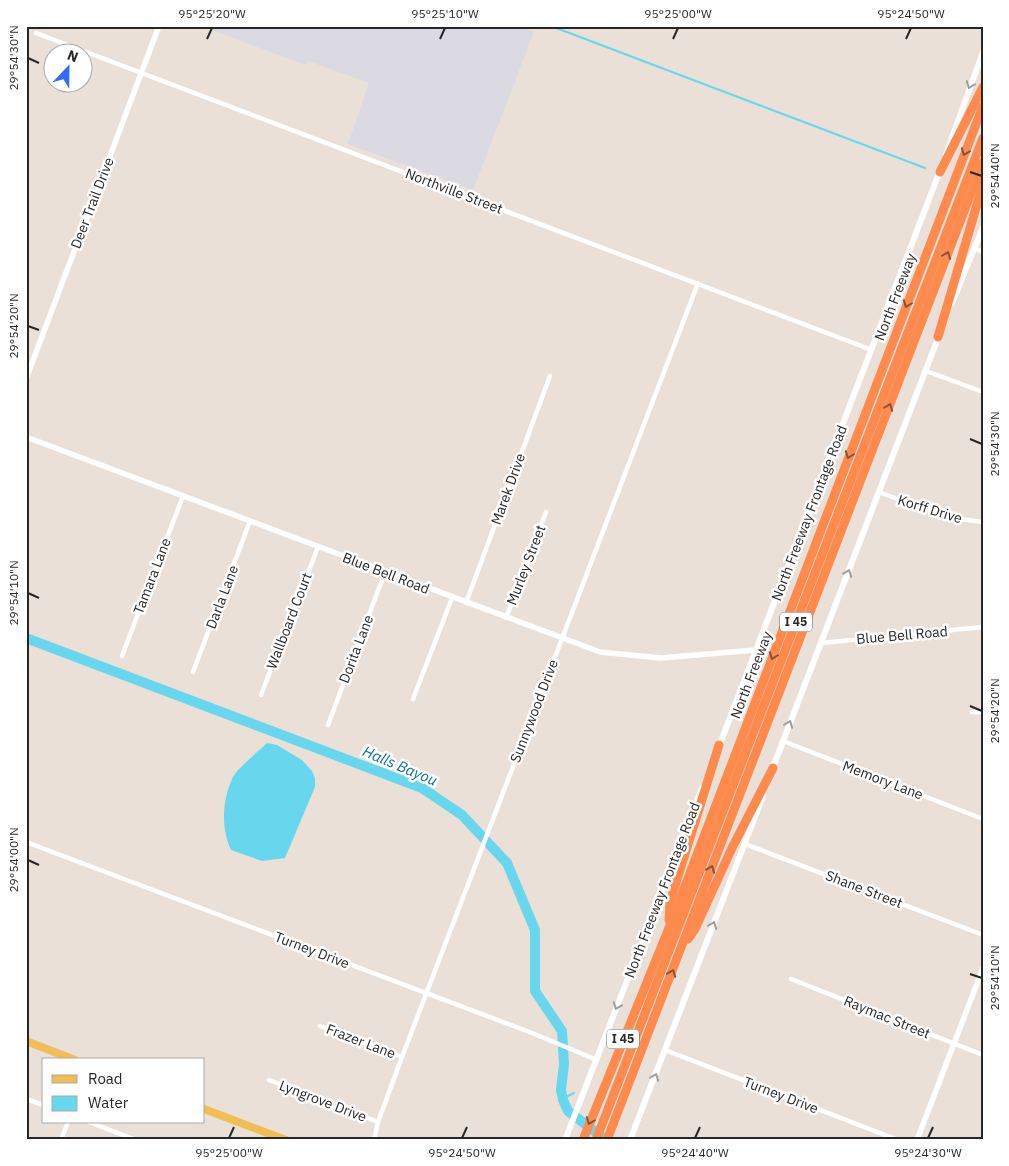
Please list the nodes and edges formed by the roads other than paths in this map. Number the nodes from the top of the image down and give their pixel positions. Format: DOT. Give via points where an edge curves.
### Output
graph roads {
  1 [pos="159,26"];
  2 [pos="36,33"];
  3 [pos="983,52"];
  4 [pos="141,74"];
  5 [pos="983,87"];
  6 [pos="983,106"];
  7 [pos="983,138"];
  8 [pos="983,162"];
  9 [pos="940,172"];
  10 [pos="983,184"];
  11 [pos="983,227"];
  12 [pos="974,248"];
  13 [pos="983,252"];
  14 [pos="698,283"];
  15 [pos="938,337"];
  16 [pos="872,350"];
  17 [pos="926,371"];
  18 [pos="550,376"];
  19 [pos="26,379"];
  20 [pos="983,392"];
  21 [pos="26,437"];
  22 [pos="879,492"];
  23 [pos="183,496"];
  24 [pos="546,512"];
  25 [pos="250,521"];
  26 [pos="983,522"];
  27 [pos="318,547"];
  28 [pos="385,572"];
  29 [pos="452,598"];
  30 [pos="466,603"];
  31 [pos="506,618"];
  32 [pos="983,627"];
  33 [pos="562,639"];
  34 [pos="821,643"];
  35 [pos="755,650"];
  36 [pos="122,656"];
  37 [pos="193,672"];
  38 [pos="261,695"];
  39 [pos="413,700"];
  40 [pos="972,712"];
  41 [pos="983,712"];
  42 [pos="328,725"];
  43 [pos="782,741"];
  44 [pos="719,745"];
  45 [pos="773,768"];
  46 [pos="983,819"];
  47 [pos="26,842"];
  48 [pos="745,844"];
  49 [pos="669,928"];
  50 [pos="983,935"];
  51 [pos="682,947"];
  52 [pos="983,968"];
  53 [pos="791,979"];
  54 [pos="427,994"];
  55 [pos="320,1026"];
  56 [pos="26,1041"];
  57 [pos="954,1043"];
  58 [pos="665,1050"];
  59 [pos="983,1054"];
  60 [pos="402,1057"];
  61 [pos="70,1058"];
  62 [pos="597,1060"];
  63 [pos="269,1080"];
  64 [pos="26,1099"];
  65 [pos="42,1104"];
  66 [pos="205,1109"];
  67 [pos="378,1122"];
  68 [pos="67,1124"];
  69 [pos="94,1124"];
  70 [pos="566,1138"];
  71 [pos="61,1140"];
  72 [pos="136,1140"];
  73 [pos="286,1140"];
  74 [pos="374,1140"];
  75 [pos="583,1140"];
  76 [pos="596,1140"];
  77 [pos="607,1140"];
  78 [pos="630,1140"];
  79 [pos="898,1140"];
  80 [pos="917,1140"];
  1 -- 4 [label="street, Deer Trail Drive"];
  2 -- 4 [label="street, Northville Street"];
  3 -- 9 [label="main road, North Freeway Frontage Road, one-way" via="957,117"];
  4 -- 14 [label="street, Northville Street"];
  4 -- 19 [label="street, Deer Trail Drive"];
  5 -- 9 [label="highway"];
  6 -- 49 [label="highway, North Freeway / I 45, one-way"];
  7 -- 76 [label="highway, North Freeway / I 45"];
  51 -- 8 [label="highway, I 45, one-way"];
  9 -- 16 [label="main road, North Freeway Frontage Road"];
  10 -- 15 [label="highway"];
  11 -- 12 [label="main road"];
  12 -- 13 [label="street"];
  12 -- 15 [label="main road"];
  14 -- 16 [label="street, Northville Street"];
  14 -- 33 [label="street, Sunnywood Drive"];
  15 -- 17 [label="main road"];
  16 -- 35 [label="main road, North Freeway Frontage Road"];
  17 -- 20 [label="street"];
  17 -- 22 [label="main road"];
  18 -- 30 [label="street, Marek Drive"];
  21 -- 23 [label="street, Blue Bell Road"];
  22 -- 26 [label="street, Korff Drive" via="942,516"];
  34 -- 22 [label="main road, one-way"];
  23 -- 25 [label="street, Blue Bell Road"];
  23 -- 36 [label="street, Tamara Lane"];
  24 -- 31 [label="street, Murley Street"];
  25 -- 27 [label="street, Blue Bell Road"];
  25 -- 37 [label="street, Darla Lane"];
  27 -- 28 [label="street, Blue Bell Road"];
  27 -- 38 [label="street, Wallboard Court"];
  28 -- 29 [label="street, Blue Bell Road"];
  28 -- 42 [label="street, Dorita Lane"];
  29 -- 30 [label="street, Blue Bell Road"];
  29 -- 39 [label="street"];
  30 -- 31 [label="street, Blue Bell Road"];
  31 -- 33 [label="street, Blue Bell Road"];
  32 -- 34 [label="street, Blue Bell Road"];
  33 -- 35 [label="street, Blue Bell Road" via="600,652 661,658"];
  33 -- 54 [label="street, Sunnywood Drive"];
  43 -- 34 [label="main road, one-way"];
  35 -- 44 [label="main road, North Freeway Frontage Road"];
  40 -- 41 [label="street"];
  43 -- 45 [label="main road"];
  43 -- 46 [label="street, Memory Lane"];
  44 -- 49 [label="highway" via="670,902"];
  44 -- 62 [label="main road, North Freeway Frontage Road, one-way"];
  45 -- 48 [label="main road"];
  45 -- 51 [label="highway" via="695,929"];
  47 -- 54 [label="street, Turney Drive"];
  48 -- 50 [label="street, Shane Street"];
  58 -- 48 [label="main road, one-way"];
  49 -- 75 [label="highway, North Freeway / I 45, one-way"];
  77 -- 51 [label="highway, I 45, one-way"];
  52 -- 57 [label="street"];
  53 -- 57 [label="street, Raymac Street"];
  54 -- 60 [label="street, Sunnywood Drive"];
  54 -- 62 [label="street, Turney Drive"];
  55 -- 60 [label="street, Frazer Lane"];
  56 -- 61 [label="main road"];
  57 -- 59 [label="street, Raymac Street"];
  57 -- 80 [label="street"];
  78 -- 58 [label="main road, one-way"];
  58 -- 79 [label="street, Turney Drive"];
  60 -- 67 [label="street, Sunnywood Drive"];
  62 -- 70 [label="main road, North Freeway Frontage Road"];
  63 -- 67 [label="street, Lyngrove Drive"];
  64 -- 65 [label="street"];
  66 -- 73 [label="main road"];
  67 -- 74 [label="street, Sunnywood Drive"];
  68 -- 71 [label="street"];
  69 -- 72 [label="street"];
}
